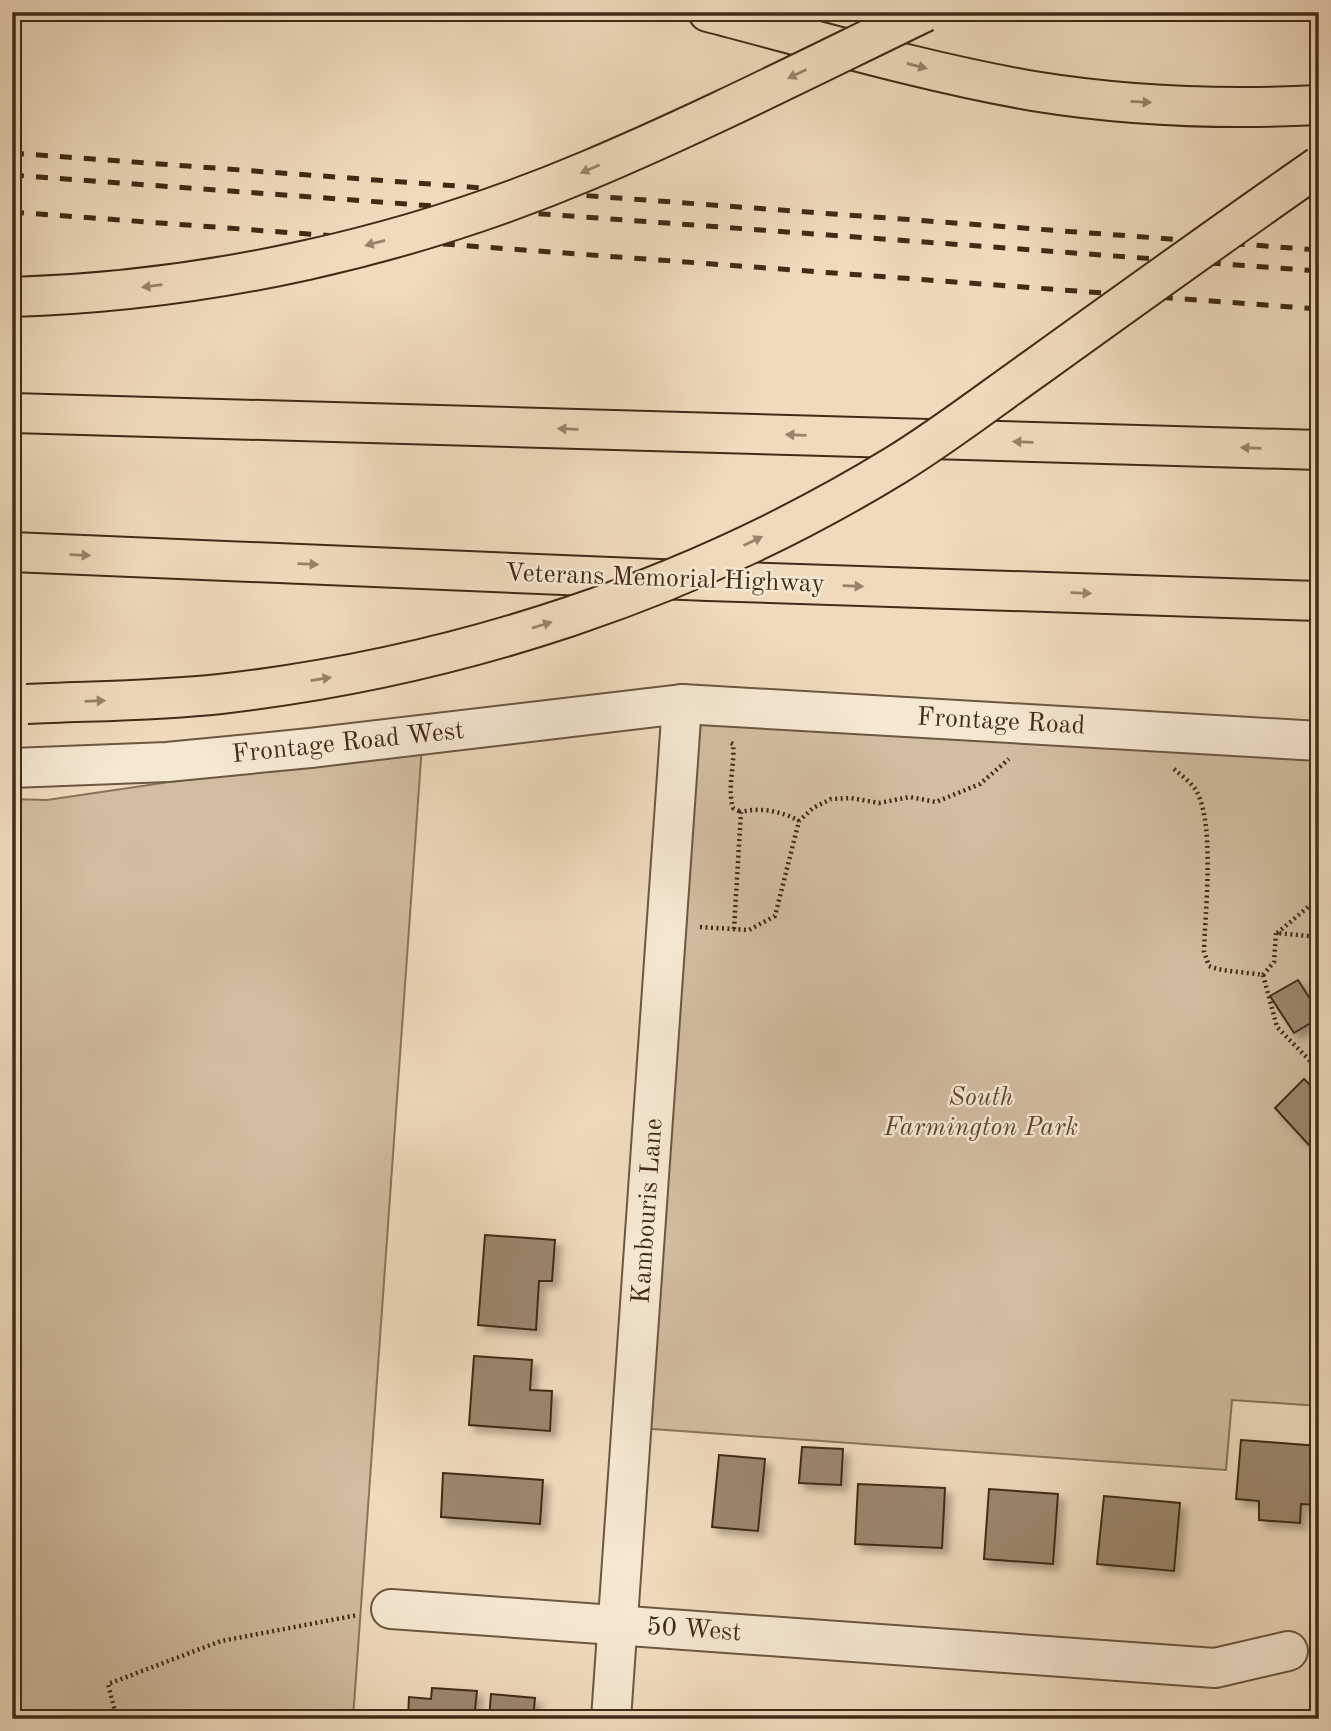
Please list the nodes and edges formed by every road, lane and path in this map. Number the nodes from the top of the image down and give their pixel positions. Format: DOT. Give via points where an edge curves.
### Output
graph roads {
  1 [pos="708,12"];
  2 [pos="925,12"];
  3 [pos="1319,105"];
  4 [pos="1319,166"];
  5 [pos="12,297"];
  6 [pos="12,414"];
  7 [pos="1319,450"];
  8 [pos="12,552"];
  9 [pos="1319,601"];
  10 [pos="19,704"];
  11 [pos="682,704"];
  12 [pos="1172,731"];
  13 [pos="726,739"];
  14 [pos="1319,741"];
  15 [pos="1011,758"];
  16 [pos="12,768"];
  17 [pos="741,812"];
  18 [pos="799,821"];
  19 [pos="1319,898"];
  20 [pos="668,925"];
  21 [pos="734,929"];
  22 [pos="1276,933"];
  23 [pos="1319,937"];
  24 [pos="1263,975"];
  25 [pos="1319,1070"];
  26 [pos="391,1609"];
  27 [pos="618,1625"];
  28 [pos="1288,1651"];
  29 [pos="117,1719"];
  30 [pos="611,1719"];
  1 -- 3 [label="highway, one-way" via="1034,91 1200,106"];
  2 -- 5 [label="highway, one-way, bridge" via="588,170 438,225 228,276"];
  10 -- 4 [label="highway, one-way, bridge" via="220,694 358,673 510,635 656,585 821,508 898,464"];
  7 -- 6 [label="highway, one-way"];
  8 -- 9 [label="highway, Veterans Memorial Highway, one-way"];
  11 -- 12 [label="street, Frontage Road"];
  11 -- 16 [label="street, Frontage Road West" via="193,760"];
  11 -- 20 [label="street, Kambouris Lane"];
  12 -- 14 [label="street, Frontage Road"];
  12 -- 24 [label="path" via="1170,767 1197,792 1203,810 1204,952 1209,966"];
  13 -- 17 [label="path" via="733,744 734,754 730,795 733,808"];
  15 -- 18 [label="path" via="980,784 936,802 910,797 879,803 831,799 813,807"];
  17 -- 18 [label="path" via="755,808"];
  17 -- 21 [label="path"];
  18 -- 21 [label="path" via="775,916 749,930"];
  19 -- 22 [label="path"];
  20 -- 21 [label="path"];
  20 -- 27 [label="street, Kambouris Lane"];
  22 -- 23 [label="path"];
  22 -- 24 [label="path" via="1274,962"];
  24 -- 25 [label="path" via="1277,1027"];
  26 -- 27 [label="street, 50 West"];
  26 -- 29 [label="path" via="220,1641 108,1684"];
  27 -- 28 [label="street, 50 West" via="1215,1668"];
  27 -- 30 [label="street, Kambouris Lane"];
}
